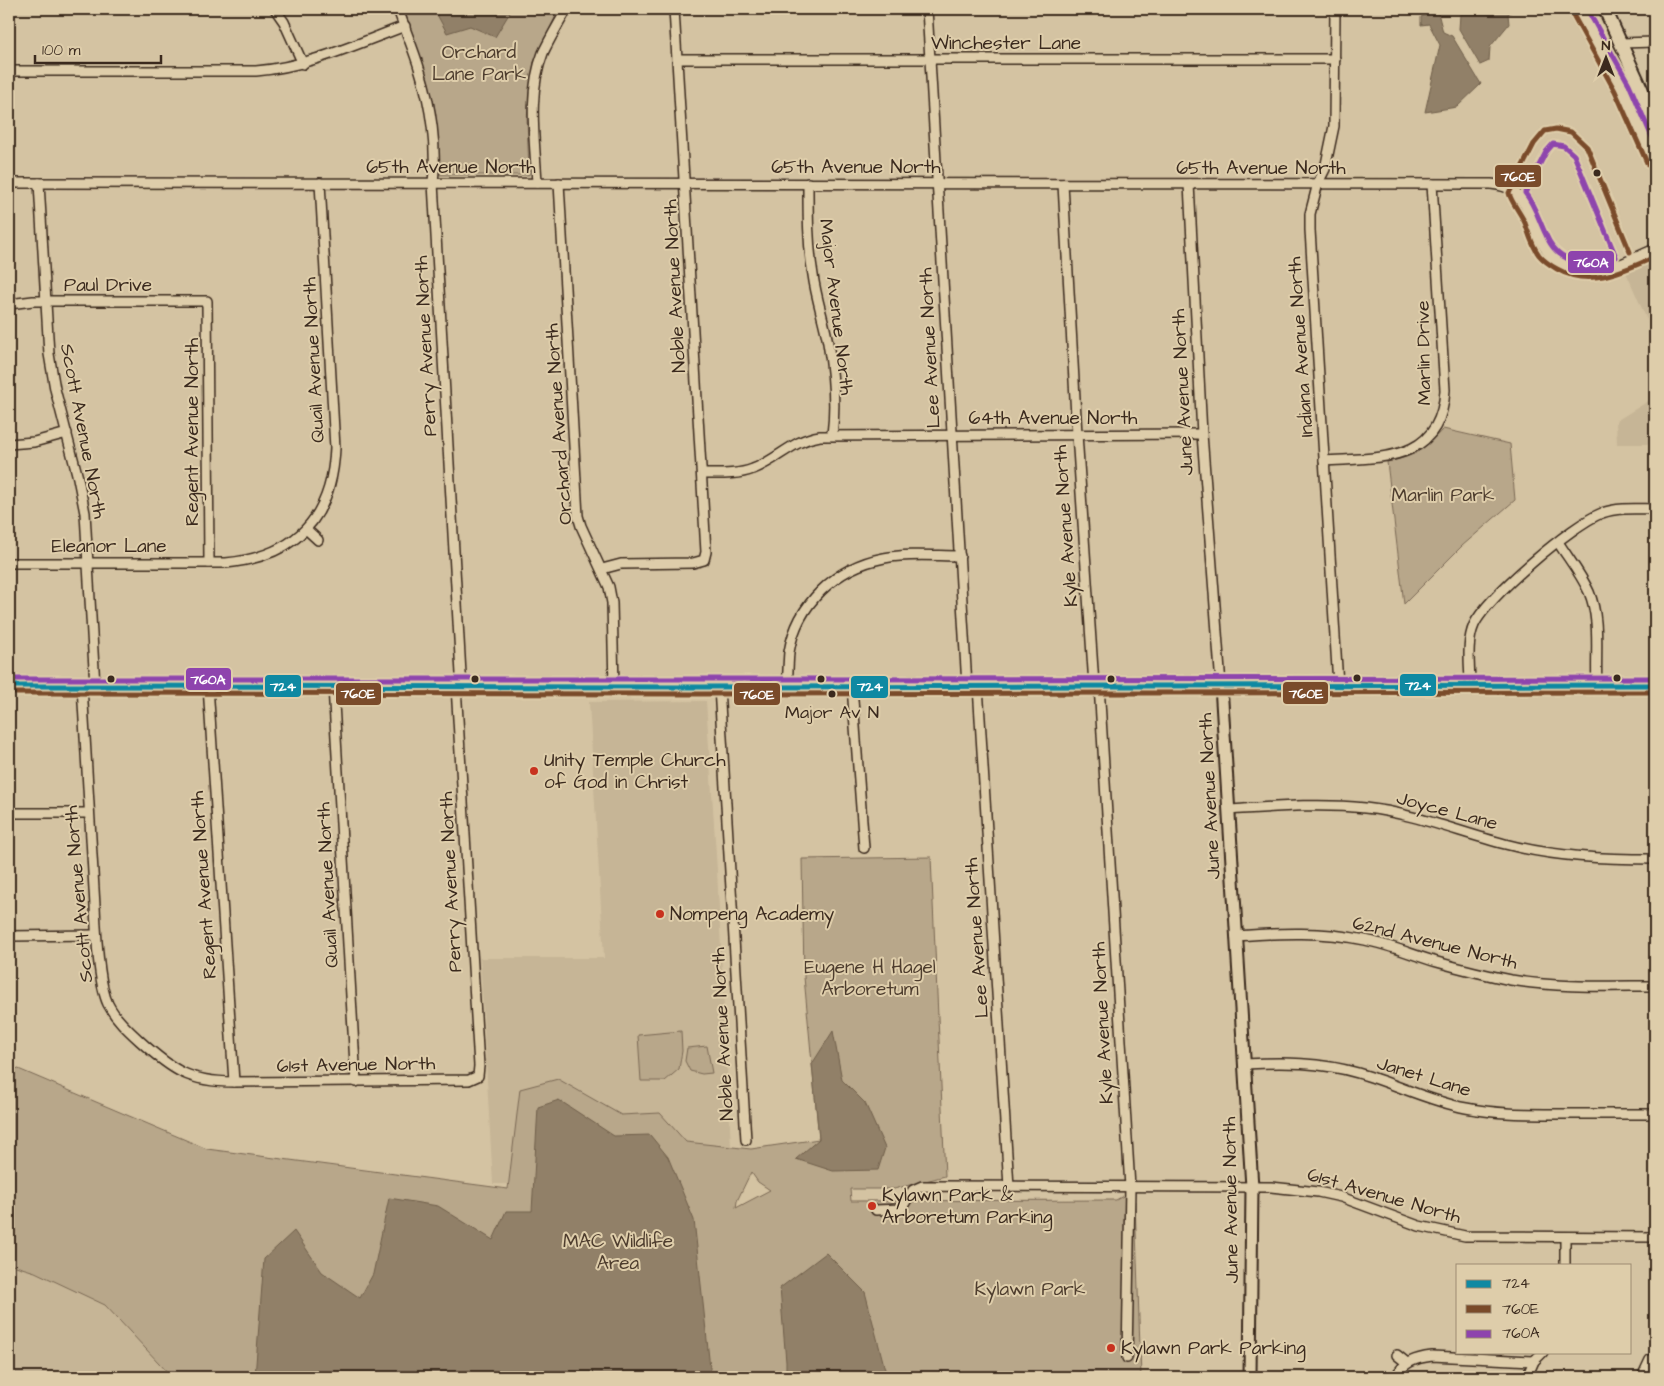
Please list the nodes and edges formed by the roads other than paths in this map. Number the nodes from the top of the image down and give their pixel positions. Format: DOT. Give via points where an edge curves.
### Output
graph roads {
  1 [pos="275,9"];
  2 [pos="398,9"];
  3 [pos="567,9"];
  4 [pos="674,9"];
  5 [pos="926,9"];
  6 [pos="1335,9"];
  7 [pos="1579,9"];
  8 [pos="1605,9"];
  9 [pos="405,26"];
  10 [pos="1655,42"];
  11 [pos="1621,43"];
  12 [pos="677,59"];
  13 [pos="930,59"];
  14 [pos="1335,59"];
  15 [pos="303,64"];
  16 [pos="9,71"];
  17 [pos="1655,119"];
  18 [pos="1655,162"];
  19 [pos="9,183"];
  20 [pos="39,183"];
  21 [pos="320,183"];
  22 [pos="433,183"];
  23 [pos="537,184"];
  24 [pos="559,184"];
  25 [pos="685,184"];
  26 [pos="808,184"];
  27 [pos="938,184"];
  28 [pos="1063,184"];
  29 [pos="1189,184"];
  30 [pos="1318,184"];
  31 [pos="1432,184"];
  32 [pos="1655,249"];
  33 [pos="45,301"];
  34 [pos="207,301"];
  35 [pos="9,304"];
  36 [pos="67,433"];
  37 [pos="951,434"];
  38 [pos="1076,434"];
  39 [pos="1202,434"];
  40 [pos="832,435"];
  41 [pos="9,444"];
  42 [pos="1324,461"];
  43 [pos="702,474"];
  44 [pos="1655,509"];
  45 [pos="306,529"];
  46 [pos="318,540"];
  47 [pos="1558,542"];
  48 [pos="960,556"];
  49 [pos="9,563"];
  50 [pos="89,563"];
  51 [pos="209,563"];
  52 [pos="602,569"];
  53 [pos="1097,685"];
  54 [pos="1221,685"];
  55 [pos="1338,685"];
  56 [pos="1470,685"];
  57 [pos="1597,685"];
  58 [pos="1655,685"];
  59 [pos="9,686"];
  60 [pos="82,686"];
  61 [pos="95,686"];
  62 [pos="208,686"];
  63 [pos="333,686"];
  64 [pos="460,686"];
  65 [pos="614,686"];
  66 [pos="852,686"];
  67 [pos="972,686"];
  68 [pos="719,687"];
  69 [pos="787,687"];
  70 [pos="1229,810"];
  71 [pos="9,813"];
  72 [pos="88,813"];
  73 [pos="864,848"];
  74 [pos="1655,859"];
  75 [pos="96,935"];
  76 [pos="9,936"];
  77 [pos="1236,936"];
  78 [pos="1655,986"];
  79 [pos="1245,1064"];
  80 [pos="478,1076"];
  81 [pos="234,1082"];
  82 [pos="356,1082"];
  83 [pos="1655,1114"];
  84 [pos="746,1140"];
  85 [pos="1010,1187"];
  86 [pos="1130,1187"];
  87 [pos="1252,1187"];
  88 [pos="876,1210"];
  89 [pos="1565,1237"];
  90 [pos="1655,1237"];
  91 [pos="1565,1264"];
  92 [pos="1541,1354"];
  93 [pos="1397,1355"];
  94 [pos="1128,1358"];
  95 [pos="1652,1360"];
  96 [pos="1534,1361"];
  97 [pos="1407,1363"];
  98 [pos="1250,1377"];
  99 [pos="1396,1377"];
  100 [pos="1527,1377"];
  101 [pos="1642,1377"];
  1 -- 15 [label="street"];
  2 -- 9 [label="street, Perry Avenue North"];
  3 -- 23 [label="street" via="543,54 537,75 533,118"];
  4 -- 12 [label="street, Noble Avenue North"];
  5 -- 13 [label="street, Lee Avenue North"];
  6 -- 14 [label="street, Indiana Avenue North"];
  7 -- 18 [label="main road" via="1622,88"];
  8 -- 11 [label="main road"];
  9 -- 15 [label="street"];
  9 -- 22 [label="street, Perry Avenue North" via="428,105 433,138"];
  10 -- 11 [label="street"];
  11 -- 17 [label="main road"];
  12 -- 13 [label="street, Winchester Lane"];
  12 -- 25 [label="street, Noble Avenue North"];
  13 -- 14 [label="street, Winchester Lane"];
  13 -- 27 [label="street, Lee Avenue North"];
  14 -- 30 [label="street, Indiana Avenue North" via="1334,126 1325,169"];
  15 -- 16 [label="street" via="256,71"];
  19 -- 20 [label="street, 65th Avenue North"];
  20 -- 21 [label="street, 65th Avenue North"];
  20 -- 33 [label="street, Scott Avenue North"];
  21 -- 22 [label="street, 65th Avenue North"];
  21 -- 45 [label="street, Quail Avenue North" via="335,448 331,483 321,508"];
  22 -- 23 [label="street, 65th Avenue North"];
  22 -- 64 [label="street, Perry Avenue North"];
  23 -- 24 [label="street, 65th Avenue North"];
  24 -- 25 [label="street, 65th Avenue North"];
  24 -- 52 [label="street, Orchard Avenue North" via="578,516"];
  25 -- 26 [label="street, 65th Avenue North"];
  25 -- 43 [label="street, Noble Avenue North"];
  26 -- 27 [label="street, 65th Avenue North"];
  26 -- 40 [label="street, Major Avenue North" via="808,243 828,343"];
  27 -- 28 [label="street, 65th Avenue North"];
  27 -- 37 [label="street, Lee Avenue North"];
  28 -- 29 [label="street, 65th Avenue North"];
  28 -- 38 [label="street, Kyle Avenue North"];
  29 -- 30 [label="street, 65th Avenue North"];
  29 -- 39 [label="street, June Avenue North"];
  30 -- 31 [label="street, 65th Avenue North"];
  30 -- 42 [label="street, Indiana Avenue North" via="1310,214 1310,230"];
  31 -- 32 [label="street, 65th Avenue North" via="1491,184 1512,190 1521,198 1542,246 1562,265 1575,270 1606,269"];
  31 -- 42 [label="street, Marlin Drive" via="1445,390 1440,418 1424,441 1399,455"];
  33 -- 34 [label="street, Paul Drive"];
  33 -- 35 [label="street, Paul Drive"];
  33 -- 36 [label="street, Scott Avenue North" via="49,354"];
  34 -- 51 [label="street, Regent Avenue North"];
  36 -- 41 [label="street" via="34,442"];
  36 -- 50 [label="street, Scott Avenue North" via="85,513"];
  37 -- 38 [label="street, 64th Avenue North"];
  37 -- 40 [label="street, 64th Avenue North"];
  37 -- 48 [label="street, Lee Avenue North"];
  38 -- 39 [label="street, 64th Avenue North"];
  38 -- 53 [label="street, Kyle Avenue North"];
  39 -- 54 [label="street, June Avenue North"];
  40 -- 43 [label="street, 64th Avenue North" via="809,437 753,469"];
  42 -- 55 [label="street, Indiana Avenue North"];
  43 -- 52 [label="street, Noble Avenue North" via="704,560 621,564"];
  44 -- 47 [label="street" via="1624,509 1601,514"];
  45 -- 46 [label="street"];
  45 -- 51 [label="street, Quail Avenue North" via="293,541 261,557"];
  47 -- 56 [label="street" via="1489,604 1474,624 1470,636"];
  47 -- 57 [label="street" via="1581,578 1593,605"];
  48 -- 67 [label="street, Lee Avenue North"];
  48 -- 69 [label="street" via="886,557 865,562 830,582 815,597 795,633"];
  49 -- 50 [label="street, Eleanor Lane"];
  50 -- 51 [label="street, Eleanor Lane"];
  50 -- 61 [label="street, Scott Avenue North"];
  52 -- 65 [label="street, Orchard Avenue North" via="610,587 612,603"];
  53 -- 54 [label="street"];
  53 -- 67 [label="street"];
  53 -- 86 [label="street, Kyle Avenue North"];
  54 -- 55 [label="street"];
  54 -- 70 [label="street, June Avenue North"];
  55 -- 56 [label="street"];
  56 -- 57 [label="street"];
  57 -- 58 [label="street"];
  59 -- 60 [label="street"];
  60 -- 61 [label="street"];
  60 -- 72 [label="street, Scott Avenue North"];
  61 -- 62 [label="street"];
  62 -- 63 [label="street"];
  62 -- 81 [label="street, Regent Avenue North"];
  63 -- 64 [label="street"];
  63 -- 82 [label="street, Quail Avenue North"];
  64 -- 65 [label="street"];
  64 -- 80 [label="street, Perry Avenue North"];
  65 -- 68 [label="street"];
  66 -- 67 [label="street"];
  66 -- 69 [label="street"];
  66 -- 73 [label="street"];
  67 -- 85 [label="street, Lee Avenue North"];
  68 -- 69 [label="street"];
  68 -- 84 [label="street, Noble Avenue North"];
  70 -- 74 [label="street, Joyce Lane" via="1316,806 1366,808 1398,813 1546,853 1587,858"];
  70 -- 77 [label="street, June Avenue North"];
  71 -- 72 [label="street"];
  72 -- 75 [label="street, Scott Avenue North"];
  75 -- 76 [label="street"];
  75 -- 81 [label="street, Scott Avenue North" via="108,1003 130,1032 177,1071 207,1081"];
  77 -- 78 [label="street, 62nd Avenue North" via="1307,933 1337,936 1366,940 1513,980 1588,986"];
  77 -- 79 [label="street, June Avenue North"];
  79 -- 83 [label="street, Janet Lane" via="1295,1062 1327,1066 1358,1073 1438,1102 1494,1112"];
  79 -- 87 [label="street, June Avenue North"];
  80 -- 82 [label="street, 61st Avenue North" via="470,1080"];
  81 -- 82 [label="street, 61st Avenue North"];
  85 -- 86 [label="street, 61st Avenue North"];
  85 -- 88 [label="street, 61st Avenue North" via="922,1186 912,1190 900,1209"];
  86 -- 87 [label="street, 61st Avenue North"];
  86 -- 94 [label="street, Kyle Avenue North"];
  87 -- 89 [label="street, 61st Avenue North" via="1294,1188 1341,1197 1418,1226 1465,1236"];
  87 -- 98 [label="street, June Avenue North"];
  89 -- 90 [label="street, 61st Avenue North"];
  89 -- 91 [label="street"];
  92 -- 96 [label="street"];
  93 -- 97 [label="street"];
  95 -- 101 [label="street"];
  96 -- 97 [label="street" via="1432,1356"];
  96 -- 100 [label="street"];
  97 -- 99 [label="street"];
}
